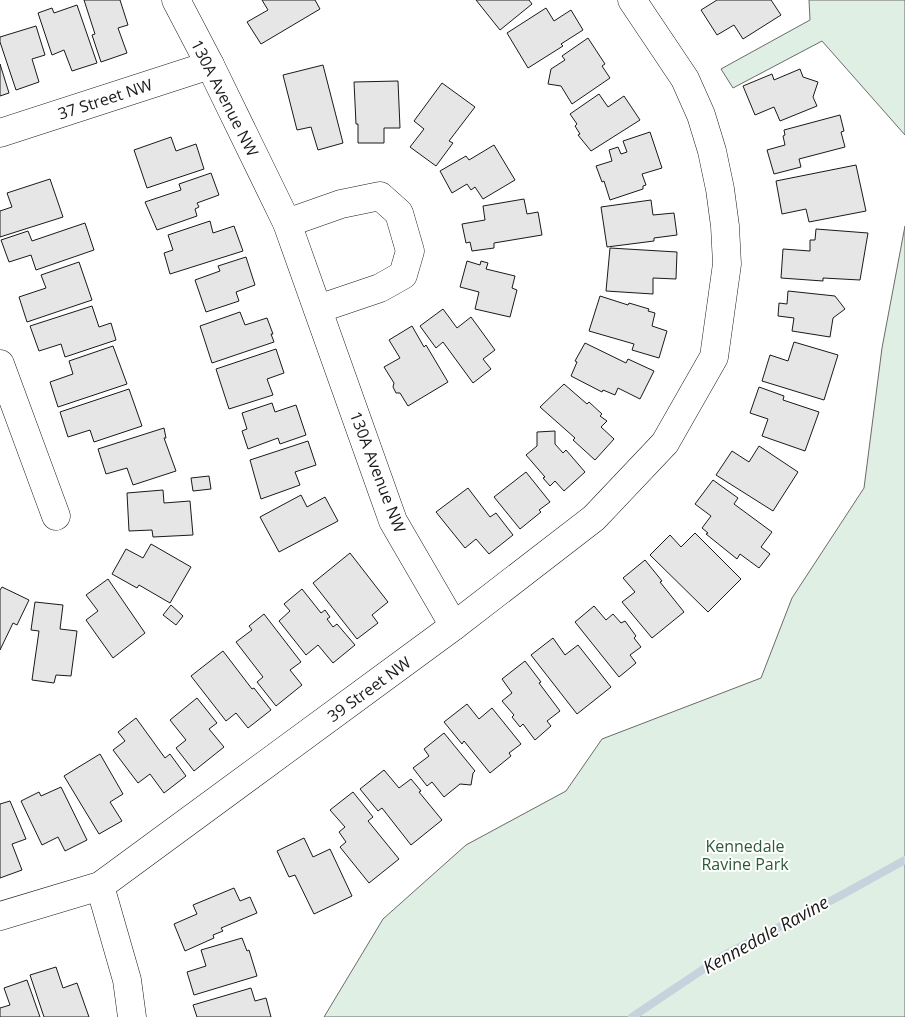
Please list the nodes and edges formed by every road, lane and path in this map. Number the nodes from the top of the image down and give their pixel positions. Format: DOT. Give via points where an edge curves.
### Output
graph roads {
  1 [pos="176,0"];
  2 [pos="632,0"];
  3 [pos="210,65"];
  4 [pos="0,133"];
  5 [pos="287,222"];
  6 [pos="318,309"];
  7 [pos="0,364"];
  8 [pos="56,516"];
  9 [pos="454,626"];
  10 [pos="100,886"];
  11 [pos="0,916"];
  12 [pos="132,1017"];
  1 -- 3 [label="street, 130A Avenue NW"];
  2 -- 9 [label="street, 39 Street NW" via="685,80 701,115 712,151 720,188 727,264 714,357 665,443 594,518"];
  3 -- 4 [label="street, 37 Street NW"];
  3 -- 5 [label="street, 130A Avenue NW"];
  5 -- 6 [label="street, 130A Avenue NW"];
  5 -- 6 [label="street" via="341,204 380,196 399,213 410,251 403,275 380,288"];
  6 -- 9 [label="street, 130A Avenue NW" via="393,521"];
  7 -- 8 [label="street"];
  9 -- 10 [label="street, 39 Street NW"];
  10 -- 11 [label="street, 39 Street NW"];
  10 -- 12 [label="street" via="127,980"];
}
